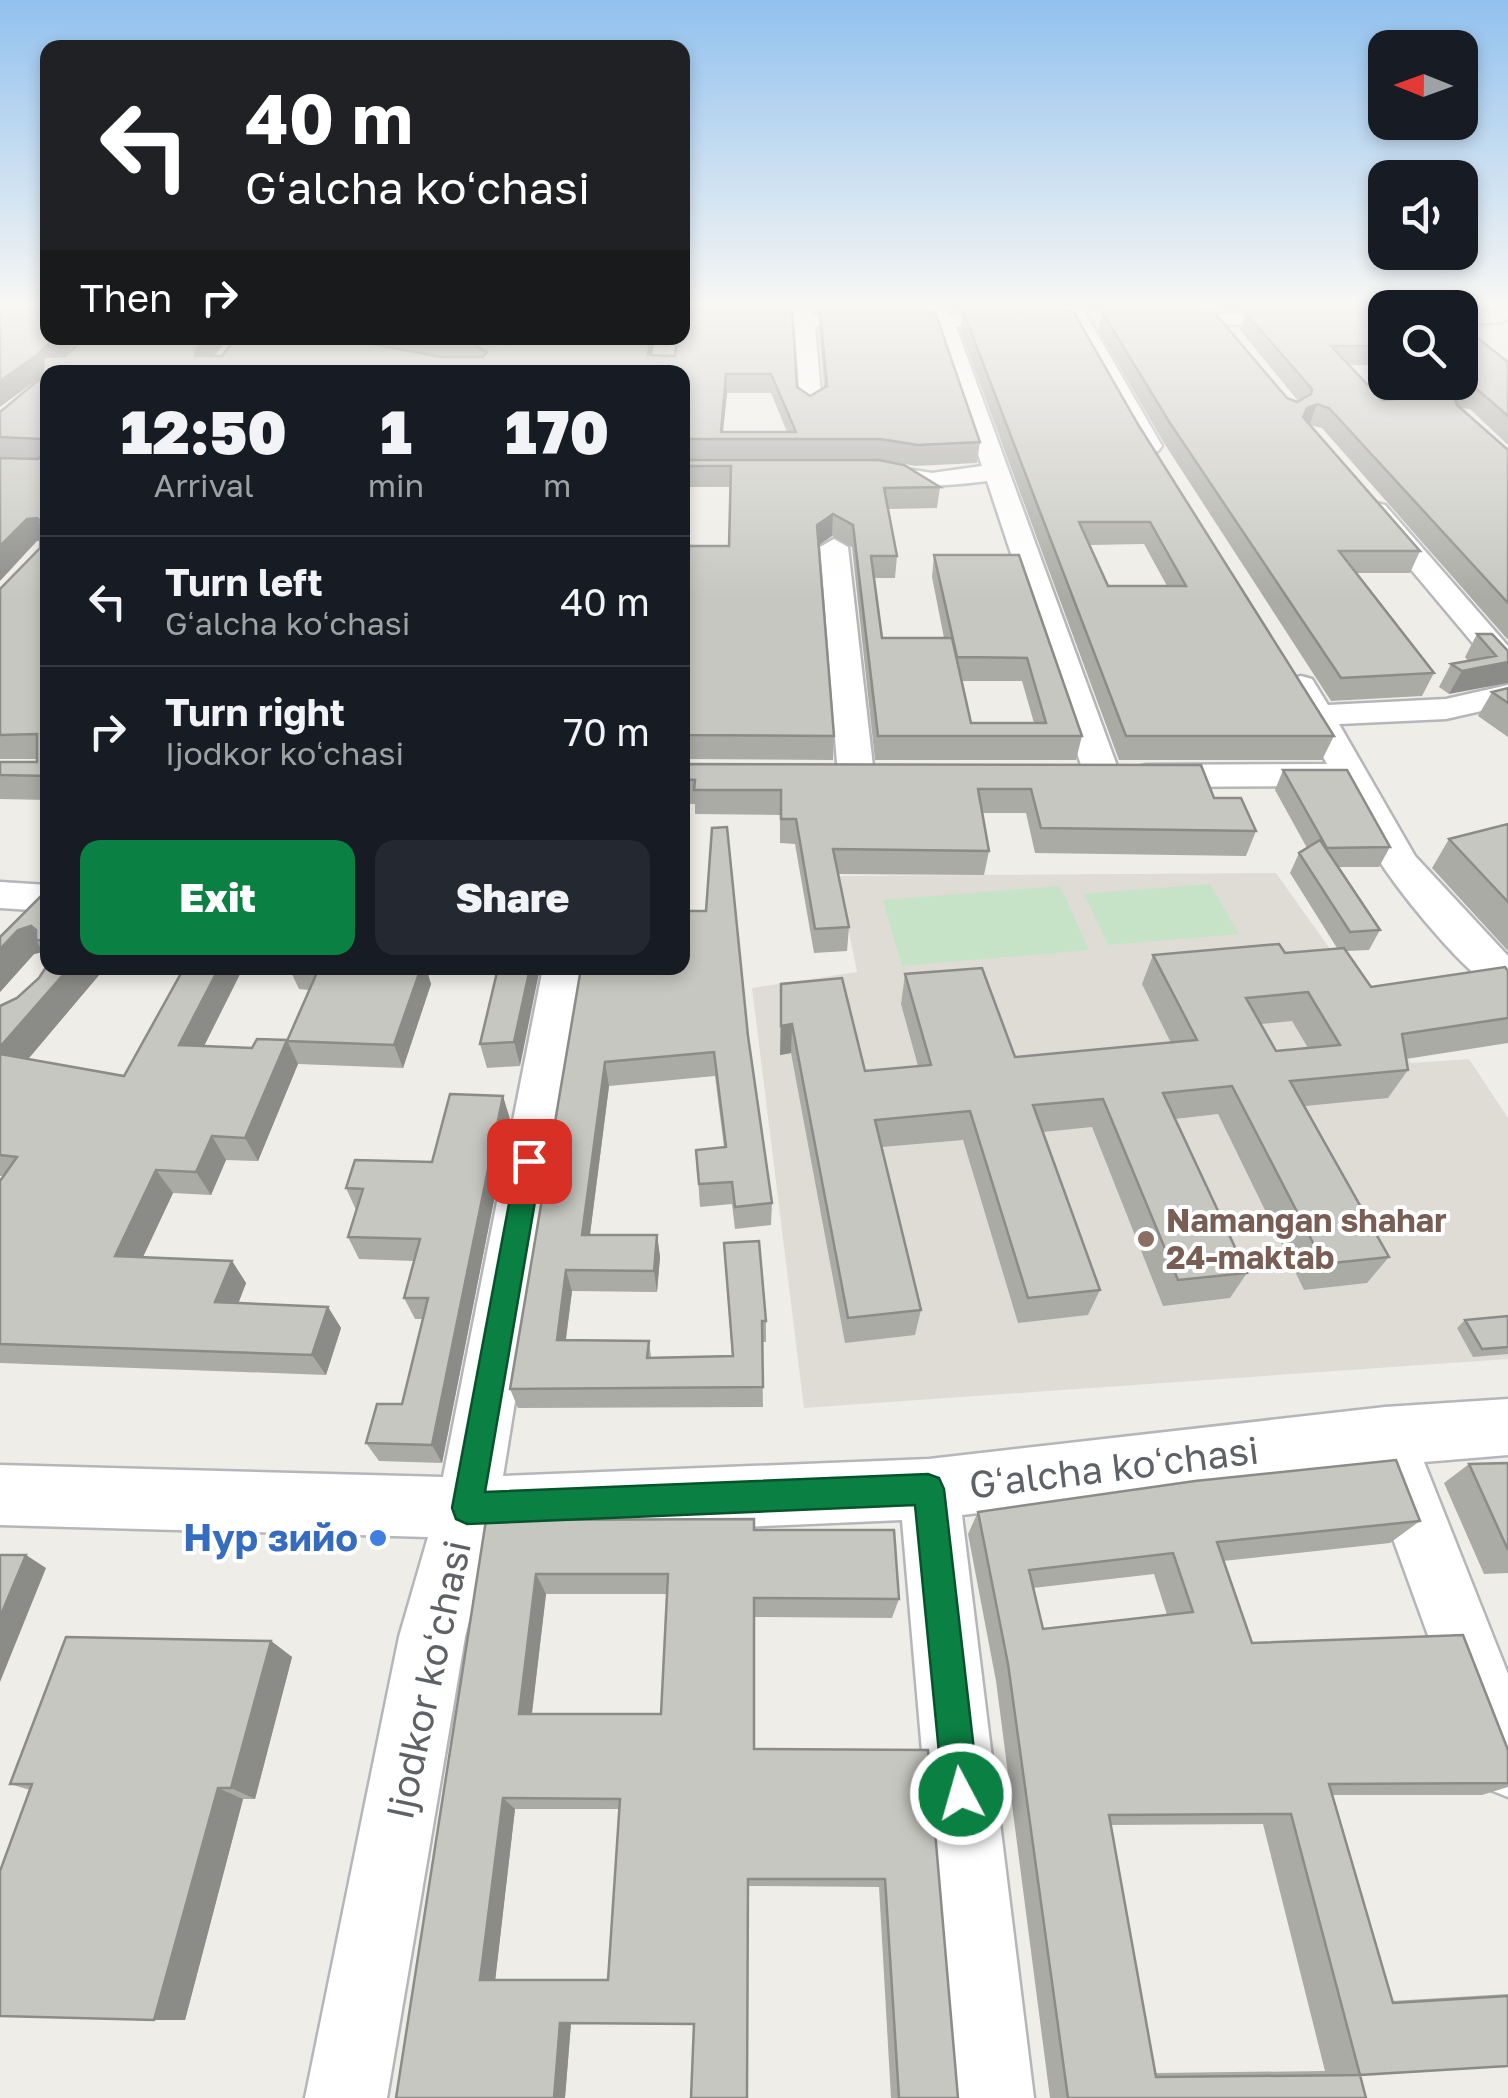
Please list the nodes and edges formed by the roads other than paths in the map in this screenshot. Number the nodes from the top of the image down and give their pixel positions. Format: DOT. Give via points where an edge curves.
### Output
graph roads {
  1 [pos="811,402"];
  2 [pos="971,402"];
  3 [pos="1123,402"];
  4 [pos="811,406"];
  5 [pos="842,470"];
  6 [pos="996,472"];
  7 [pos="1170,478"];
  8 [pos="1360,492"];
  9 [pos="834,547"];
  10 [pos="1287,664"];
  11 [pos="1508,665"];
  12 [pos="1508,696"];
  13 [pos="1319,715"];
  14 [pos="817,774"];
  15 [pos="856,775"];
  16 [pos="894,775"];
  17 [pos="1349,775"];
  18 [pos="1065,776"];
  19 [pos="1103,777"];
  20 [pos="0,895"];
  21 [pos="40,898"];
  22 [pos="563,975"];
  23 [pos="1507,978"];
  24 [pos="1508,1427"];
  25 [pos="1385,1436"];
  26 [pos="928,1489"];
  27 [pos="0,1495"];
  28 [pos="467,1508"];
  29 [pos="1508,1762"];
  30 [pos="346,2098"];
  31 [pos="993,2098"];
  1 -- 4 [label="street"];
  2 -- 6 [label="street"];
  3 -- 7 [label="street"];
  5 -- 6 [label="street" via="932,480"];
  6 -- 19 [label="street"];
  8 -- 11 [label="street"];
  9 -- 15 [label="street"];
  10 -- 13 [label="street"];
  12 -- 13 [label="street" via="1446,709"];
  13 -- 17 [label="street"];
  14 -- 15 [label="street"];
  15 -- 16 [label="street"];
  17 -- 19 [label="street"];
  17 -- 23 [label="street" via="1400,863"];
  18 -- 19 [label="street"];
  20 -- 21 [label="street"];
  22 -- 28 [label="street, Ijodkor koʻchasi"];
  24 -- 25 [label="street, Gʻalcha koʻchasi"];
  25 -- 26 [label="street, Gʻalcha koʻchasi"];
  25 -- 29 [label="street"];
  26 -- 28 [label="street, Gʻalcha koʻchasi"];
  26 -- 31 [label="street"];
  27 -- 28 [label="street, Gʻalcha koʻchasi"];
  28 -- 30 [label="street, Ijodkor koʻchasi" via="432,1637"];
}
